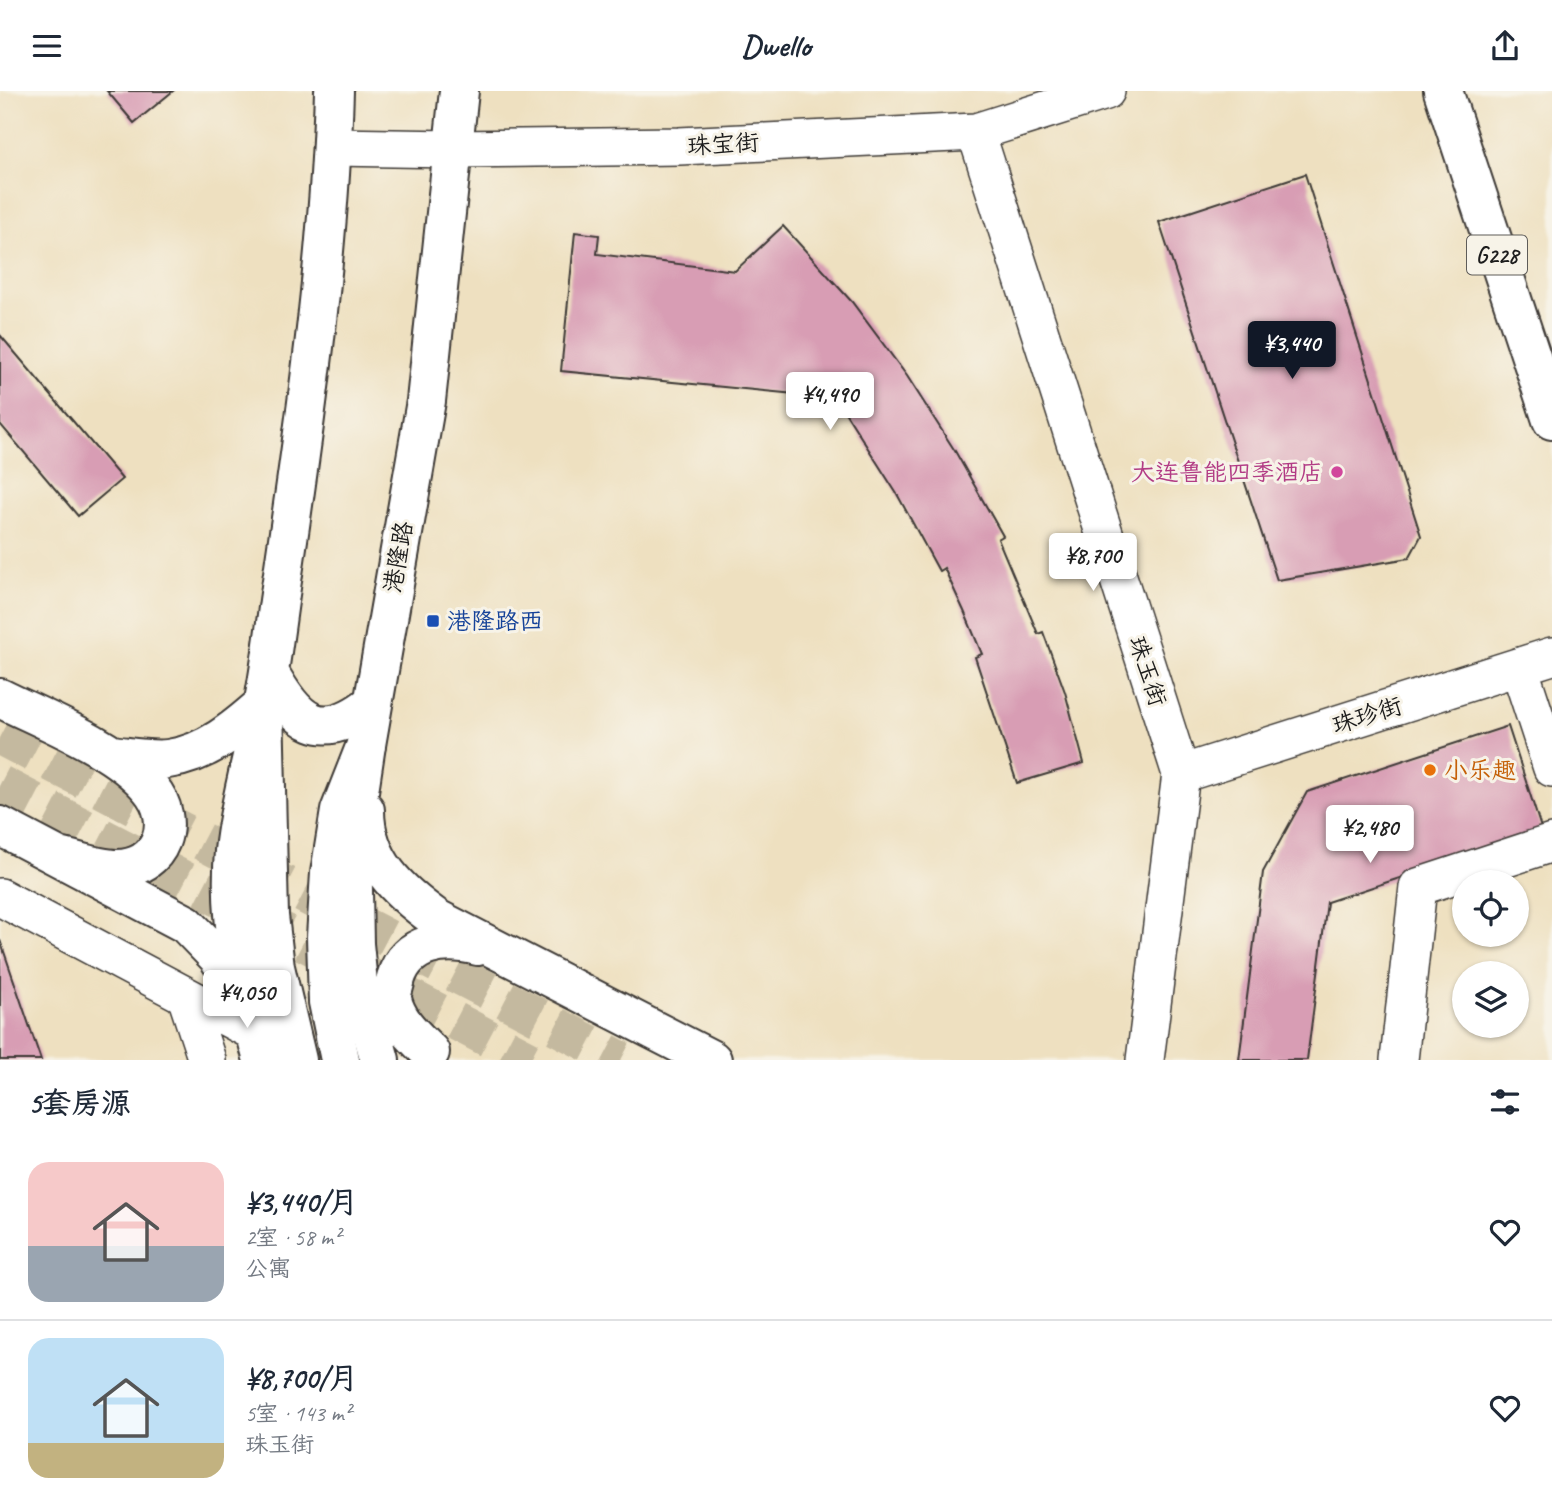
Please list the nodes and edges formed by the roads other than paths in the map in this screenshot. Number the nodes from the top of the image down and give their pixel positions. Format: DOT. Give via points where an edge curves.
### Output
graph roads {
  1 [pos="334,91"];
  2 [pos="459,91"];
  3 [pos="1106,91"];
  4 [pos="1443,91"];
  5 [pos="1468,91"];
  6 [pos="976,132"];
  7 [pos="332,147"];
  8 [pos="453,149"];
  9 [pos="1552,341"];
  10 [pos="1552,420"];
  11 [pos="1536,661"];
  12 [pos="266,688"];
  13 [pos="0,698"];
  14 [pos="373,703"];
  15 [pos="366,745"];
  16 [pos="112,755"];
  17 [pos="1552,768"];
  18 [pos="1181,774"];
  19 [pos="0,826"];
  20 [pos="1552,843"];
  21 [pos="60,857"];
  22 [pos="0,897"];
  23 [pos="506,954"];
  24 [pos="186,996"];
  25 [pos="369,1021"];
  26 [pos="264,1033"];
  27 [pos="437,1056"];
  28 [pos="207,1060"];
  29 [pos="297,1060"];
  30 [pos="340,1060"];
  31 [pos="380,1060"];
  32 [pos="712,1060"];
  33 [pos="1145,1060"];
  34 [pos="1399,1060"];
  1 -- 7 [label="main road"];
  2 -- 8 [label="main road, 港隆路"];
  3 -- 6 [label="street, 珠宝街"];
  4 -- 10 [label="main road, G228"];
  5 -- 9 [label="main road, G228"];
  6 -- 8 [label="street, 珠宝街" via="679,146"];
  6 -- 18 [label="street, 珠玉街"];
  7 -- 8 [label="street, 珠宝街"];
  7 -- 12 [label="main road" via="321,298"];
  8 -- 14 [label="main road, 港隆路" via="426,401"];
  11 -- 17 [label="street"];
  11 -- 18 [label="street, 珠珍街"];
  12 -- 14 [label="main road" via="313,724 340,723"];
  12 -- 16 [label="main road" via="218,741 192,753 167,759"];
  12 -- 26 [label="main road" via="269,916 275,967"];
  13 -- 16 [label="main road"];
  14 -- 15 [label="main road, 港隆路"];
  15 -- 23 [label="main road" via="365,820 385,873 406,898 436,919"];
  15 -- 25 [label="main road, 港隆路" via="352,837 351,877 360,1003"];
  15 -- 30 [label="main road" via="340,811 330,873 328,1002"];
  16 -- 21 [label="main road" via="151,788 160,805 165,829 159,849 137,865 116,869"];
  18 -- 33 [label="street, 珠玉街"];
  19 -- 21 [label="main road"];
  20 -- 34 [label="street" via="1418,887"];
  21 -- 26 [label="main road" via="186,925 218,957"];
  22 -- 24 [label="street"];
  23 -- 27 [label="main road" via="464,943 433,942 412,952 398,973 391,997 402,1024"];
  23 -- 32 [label="main road"];
  24 -- 26 [label="street"];
  24 -- 28 [label="street"];
  25 -- 27 [label="main road"];
  25 -- 31 [label="main road, 港隆路"];
  26 -- 29 [label="main road"];
}
